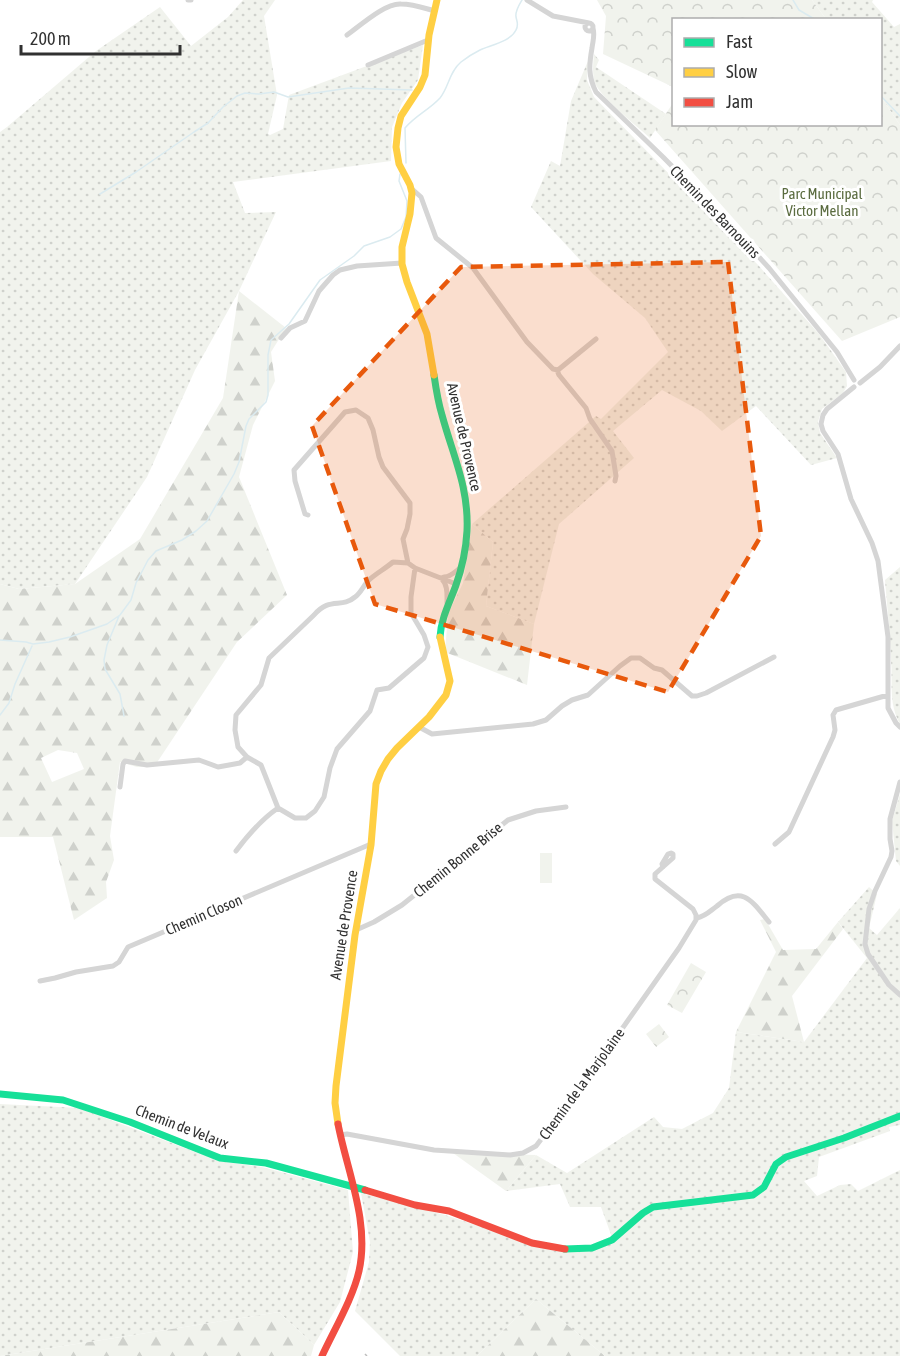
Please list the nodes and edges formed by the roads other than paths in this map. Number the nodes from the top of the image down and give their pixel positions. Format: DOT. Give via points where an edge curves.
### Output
graph roads {
  1 [pos="437,0"];
  2 [pos="527,0"];
  3 [pos="435,11"];
  4 [pos="347,35"];
  5 [pos="428,40"];
  6 [pos="368,65"];
  7 [pos="412,189"];
  8 [pos="402,263"];
  9 [pos="281,338"];
  10 [pos="597,339"];
  11 [pos="900,346"];
  12 [pos="557,370"];
  13 [pos="856,383"];
  14 [pos="615,481"];
  15 [pos="308,515"];
  16 [pos="408,563"];
  17 [pos="415,568"];
  18 [pos="460,568"];
  19 [pos="440,577"];
  20 [pos="456,584"];
  21 [pos="448,606"];
  22 [pos="774,657"];
  23 [pos="888,694"];
  24 [pos="419,727"];
  25 [pos="900,727"];
  26 [pos="247,757"];
  27 [pos="900,782"];
  28 [pos="120,787"];
  29 [pos="566,807"];
  30 [pos="279,808"];
  31 [pos="775,843"];
  32 [pos="371,844"];
  33 [pos="236,851"];
  34 [pos="663,867"];
  35 [pos="697,918"];
  36 [pos="769,922"];
  37 [pos="356,930"];
  38 [pos="40,981"];
  39 [pos="900,995"];
  40 [pos="0,1094"];
  41 [pos="900,1116"];
  42 [pos="340,1135"];
  43 [pos="354,1188"];
  44 [pos="322,1356"];
  1 -- 3 [label="street"];
  2 -- 13 [label="street, Chemin des Barnouins" via="553,16 589,27 590,81 596,92 769,268 837,352"];
  3 -- 4 [label="street" via="399,3 390,5"];
  3 -- 5 [label="street"];
  5 -- 6 [label="street"];
  5 -- 7 [label="street" via="424,80 401,116 396,138 399,165"];
  7 -- 8 [label="street, Avenue de Provence"];
  7 -- 12 [label="street" via="421,196 436,238 472,268 527,342"];
  8 -- 9 [label="street" via="340,270 319,291 305,321"];
  8 -- 18 [label="street, Avenue de Provence" via="427,333 439,402 461,472 466,537"];
  10 -- 12 [label="street"];
  11 -- 13 [label="street" via="870,376"];
  12 -- 14 [label="street" via="612,451"];
  13 -- 23 [label="street" via="827,409 821,424 838,454 850,499 878,561 888,637"];
  15 -- 16 [label="street" via="294,470 345,412 356,410 368,418 383,468 410,502 403,539"];
  16 -- 17 [label="street"];
  16 -- 26 [label="street" via="393,562 370,578 355,598 320,608 268,658 261,685 236,715 236,742"];
  17 -- 19 [label="street"];
  17 -- 30 [label="street" via="411,613 428,647 424,658 389,688 377,690 370,711 338,749 324,797 315,811 306,818 295,818"];
  18 -- 19 [label="street"];
  18 -- 20 [label="street, Avenue de Provence"];
  19 -- 20 [label="street"];
  19 -- 21 [label="street" via="447,589"];
  20 -- 21 [label="street, Avenue de Provence"];
  21 -- 24 [label="street, Avenue de Provence" via="440,634 450,677 449,692"];
  22 -- 24 [label="street" via="697,696 662,670 640,658 631,658 588,695 562,706 546,720 432,734"];
  23 -- 25 [label="street" via="888,708"];
  23 -- 31 [label="street" via="836,710 832,715 835,730 819,768 789,832"];
  24 -- 32 [label="street, Avenue de Provence" via="381,769"];
  26 -- 28 [label="street" via="240,763 218,767 199,760 147,765 125,761"];
  26 -- 30 [label="street" via="261,765"];
  27 -- 39 [label="street" via="890,819 891,857 874,891 865,944 889,985"];
  29 -- 37 [label="street, Chemin Bonne Brise" via="507,820 402,905"];
  30 -- 33 [label="street"];
  32 -- 37 [label="street, Avenue de Provence"];
  32 -- 38 [label="street, Chemin Closon" via="128,947 113,966"];
  34 -- 35 [label="street" via="655,873 655,879 693,909"];
  35 -- 36 [label="street" via="738,895"];
  35 -- 42 [label="street, Chemin de la Marjolaine" via="632,1016 530,1150 510,1155 445,1150"];
  37 -- 42 [label="street, Avenue de Provence" via="335,1099"];
  40 -- 43 [label="street, Chemin de Velaux" via="63,1100 220,1158 266,1163"];
  41 -- 43 [label="street, Chemin de Velaux" via="783,1159 774,1166 763,1190 753,1196 653,1207 612,1240 592,1248 567,1249 532,1243 449,1211"];
  42 -- 43 [label="street, Avenue de Provence"];
  43 -- 44 [label="street, Avenue de Provence" via="361,1266"];
}
